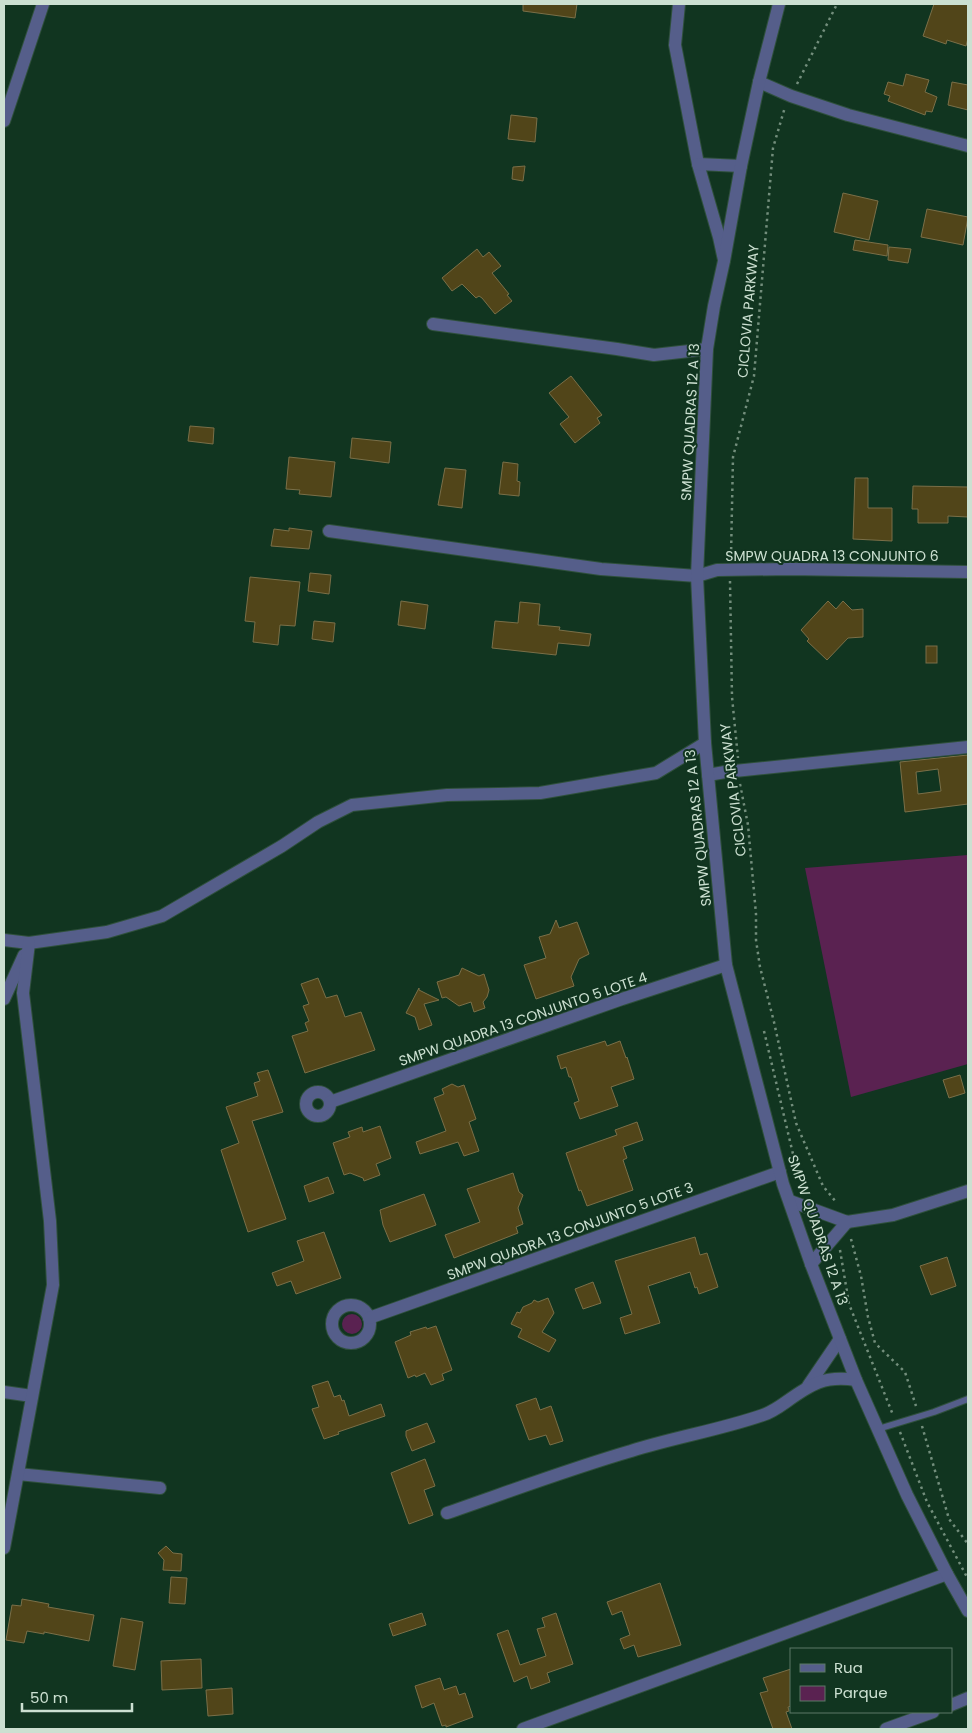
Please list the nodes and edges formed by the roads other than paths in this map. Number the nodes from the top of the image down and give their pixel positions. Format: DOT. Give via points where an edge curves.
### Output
graph roads {
  1 [pos="43,4"];
  2 [pos="679,4"];
  3 [pos="780,4"];
  4 [pos="759,82"];
  5 [pos="4,121"];
  6 [pos="968,146"];
  7 [pos="698,164"];
  8 [pos="741,166"];
  9 [pos="724,261"];
  10 [pos="433,324"];
  11 [pos="707,349"];
  12 [pos="328,532"];
  13 [pos="968,572"];
  14 [pos="697,576"];
  15 [pos="705,743"];
  16 [pos="968,748"];
  17 [pos="708,776"];
  18 [pos="4,940"];
  19 [pos="29,943"];
  20 [pos="726,965"];
  21 [pos="4,999"];
  22 [pos="330,1102"];
  23 [pos="780,1172"];
  24 [pos="968,1191"];
  25 [pos="790,1201"];
  26 [pos="847,1222"];
  27 [pos="811,1264"];
  28 [pos="369,1318"];
  29 [pos="840,1339"];
  30 [pos="856,1380"];
  31 [pos="808,1386"];
  32 [pos="4,1392"];
  33 [pos="32,1396"];
  34 [pos="968,1399"];
  35 [pos="878,1429"];
  36 [pos="18,1474"];
  37 [pos="160,1488"];
  38 [pos="447,1512"];
  39 [pos="4,1548"];
  40 [pos="947,1574"];
  41 [pos="968,1611"];
  42 [pos="968,1698"];
  43 [pos="952,1705"];
  44 [pos="930,1713"];
  45 [pos="523,1729"];
  46 [pos="886,1729"];
  1 -- 5 [label="street"];
  2 -- 7 [label="street" via="675,45"];
  3 -- 4 [label="street, SMPW QUADRAS 12 A 13"];
  4 -- 6 [label="street" via="848,115"];
  4 -- 8 [label="street, SMPW QUADRAS 12 A 13"];
  7 -- 8 [label="street"];
  7 -- 9 [label="street"];
  8 -- 9 [label="street, SMPW QUADRAS 12 A 13"];
  9 -- 11 [label="street, SMPW QUADRAS 12 A 13"];
  10 -- 11 [label="street" via="654,355"];
  11 -- 14 [label="street, SMPW QUADRAS 12 A 13"];
  12 -- 14 [label="street, SMPW QUADRA 13 CONJUNTO 6" via="601,569"];
  13 -- 14 [label="street, SMPW QUADRA 13 CONJUNTO 6" via="717,570"];
  14 -- 15 [label="street, SMPW QUADRAS 12 A 13"];
  15 -- 17 [label="street, SMPW QUADRAS 12 A 13"];
  15 -- 19 [label="street" via="656,773 540,793 447,795 352,805 162,916 107,932"];
  16 -- 17 [label="street"];
  17 -- 20 [label="street, SMPW QUADRAS 12 A 13"];
  18 -- 19 [label="street"];
  19 -- 21 [label="street"];
  19 -- 33 [label="street" via="23,993 50,1221 53,1285"];
  20 -- 22 [label="street, SMPW QUADRA 13 CONJUNTO 5 LOTE 4"];
  20 -- 23 [label="street, SMPW QUADRAS 12 A 13"];
  23 -- 25 [label="street, SMPW QUADRAS 12 A 13"];
  23 -- 28 [label="street, SMPW QUADRA 13 CONJUNTO 5 LOTE 3"];
  24 -- 26 [label="street" via="893,1215"];
  25 -- 26 [label="street"];
  25 -- 27 [label="street, SMPW QUADRAS 12 A 13"];
  26 -- 27 [label="street"];
  27 -- 29 [label="street, SMPW QUADRAS 12 A 13"];
  29 -- 30 [label="street, SMPW QUADRAS 12 A 13"];
  29 -- 31 [label="street"];
  30 -- 31 [label="street" via="823,1380"];
  30 -- 35 [label="street, SMPW QUADRAS 12 A 13"];
  31 -- 38 [label="street" via="766,1414 631,1451"];
  32 -- 33 [label="street"];
  33 -- 36 [label="street"];
  34 -- 35 [label="lane"];
  35 -- 40 [label="street, SMPW QUADRAS 12 A 13"];
  36 -- 37 [label="street"];
  36 -- 39 [label="street"];
  40 -- 41 [label="street, SMPW QUADRAS 12 A 13"];
  40 -- 45 [label="street"];
  42 -- 43 [label="street"];
  44 -- 46 [label="street"];
}
